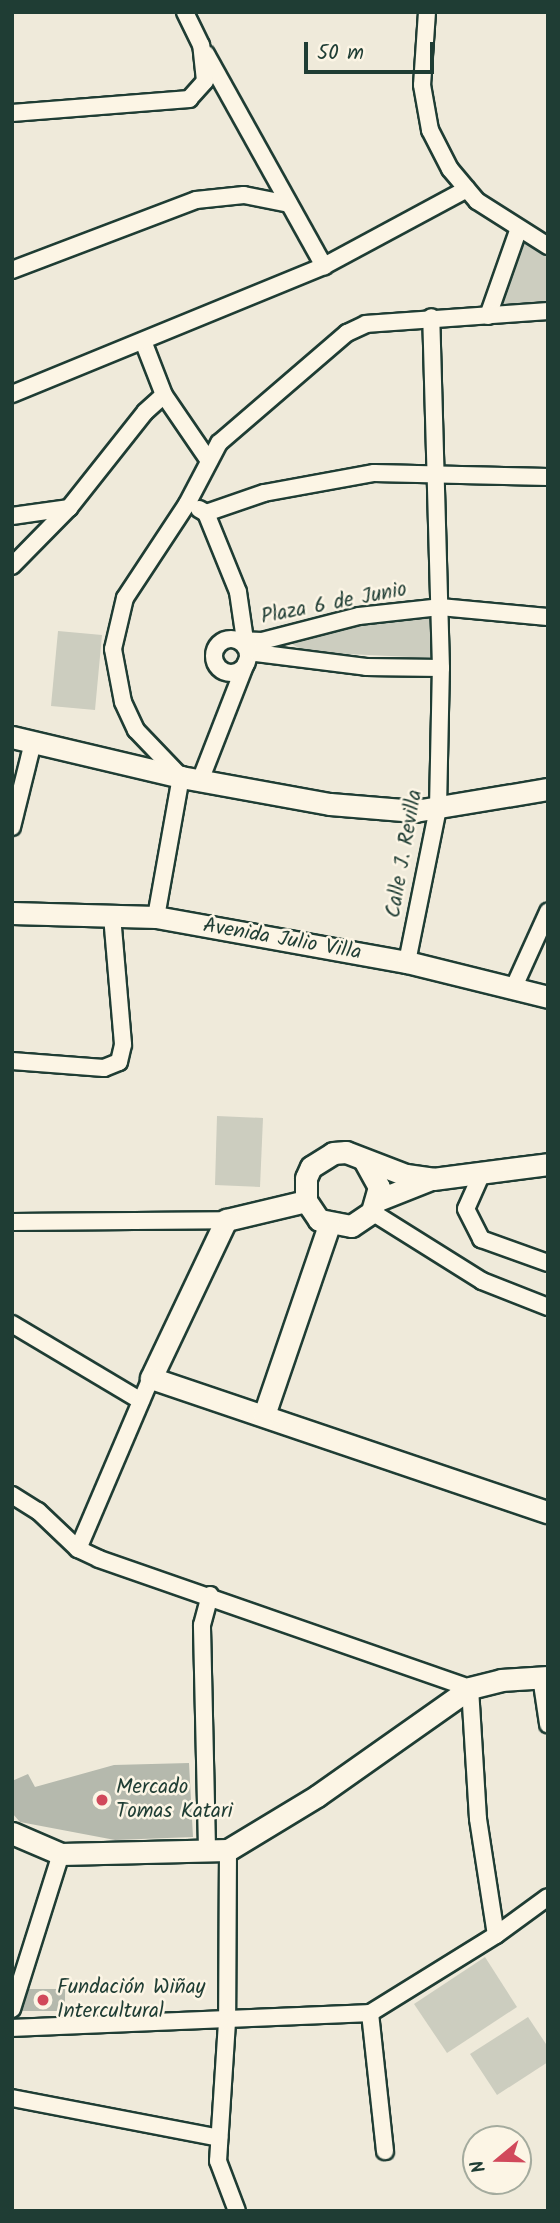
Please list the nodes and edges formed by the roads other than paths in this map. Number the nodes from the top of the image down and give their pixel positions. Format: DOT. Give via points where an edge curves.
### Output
graph roads {
  1 [pos="186,12"];
  2 [pos="427,12"];
  3 [pos="201,46"];
  4 [pos="12,113"];
  5 [pos="467,189"];
  6 [pos="289,204"];
  7 [pos="518,231"];
  8 [pos="548,246"];
  9 [pos="324,266"];
  10 [pos="12,270"];
  11 [pos="548,311"];
  12 [pos="488,316"];
  13 [pos="431,317"];
  14 [pos="143,341"];
  15 [pos="12,394"];
  16 [pos="164,395"];
  17 [pos="209,461"];
  18 [pos="436,475"];
  19 [pos="548,477"];
  20 [pos="187,504"];
  21 [pos="69,508"];
  22 [pos="206,513"];
  23 [pos="12,516"];
  24 [pos="12,566"];
  25 [pos="440,607"];
  26 [pos="548,617"];
  27 [pos="244,648"];
  28 [pos="440,668"];
  29 [pos="222,671"];
  30 [pos="234,694"];
  31 [pos="12,737"];
  32 [pos="33,742"];
  33 [pos="190,779"];
  34 [pos="548,789"];
  35 [pos="438,808"];
  36 [pos="12,827"];
  37 [pos="548,912"];
  38 [pos="12,913"];
  39 [pos="111,916"];
  40 [pos="156,917"];
  41 [pos="407,962"];
  42 [pos="513,989"];
  43 [pos="548,997"];
  44 [pos="12,1061"];
  45 [pos="364,1160"];
  46 [pos="548,1164"];
  47 [pos="482,1173"];
  48 [pos="433,1179"];
  49 [pos="306,1201"];
  50 [pos="375,1206"];
  51 [pos="226,1220"];
  52 [pos="12,1222"];
  53 [pos="329,1225"];
  54 [pos="548,1263"];
  55 [pos="548,1307"];
  56 [pos="12,1324"];
  57 [pos="151,1378"];
  58 [pos="141,1401"];
  59 [pos="264,1415"];
  60 [pos="12,1496"];
  61 [pos="548,1512"];
  62 [pos="78,1549"];
  63 [pos="210,1595"];
  64 [pos="544,1677"];
  65 [pos="470,1688"];
  66 [pos="548,1724"];
  67 [pos="12,1833"];
  68 [pos="207,1849"];
  69 [pos="228,1850"];
  70 [pos="61,1854"];
  71 [pos="548,1898"];
  72 [pos="496,1935"];
  73 [pos="12,2009"];
  74 [pos="370,2013"];
  75 [pos="227,2022"];
  76 [pos="12,2028"];
  77 [pos="12,2098"];
  78 [pos="219,2138"];
  79 [pos="385,2151"];
  80 [pos="237,2211"];
  1 -- 3 [label="street"];
  2 -- 5 [label="street" via="422,85 430,130 450,169"];
  3 -- 4 [label="street" via="205,80 189,99"];
  3 -- 6 [label="street"];
  5 -- 7 [label="street"];
  5 -- 9 [label="street"];
  6 -- 9 [label="street"];
  6 -- 10 [label="street" via="244,195 195,200"];
  7 -- 8 [label="street"];
  7 -- 12 [label="street"];
  9 -- 14 [label="street"];
  11 -- 12 [label="street"];
  12 -- 13 [label="street"];
  13 -- 17 [label="street" via="366,324 347,333 219,443"];
  13 -- 18 [label="street, Calle J. Revilla"];
  14 -- 15 [label="street"];
  14 -- 16 [label="street"];
  16 -- 17 [label="street"];
  16 -- 21 [label="street" via="145,412"];
  17 -- 20 [label="street"];
  18 -- 19 [label="street"];
  18 -- 22 [label="street" via="374,473 264,493"];
  18 -- 25 [label="street, Calle J. Revilla"];
  20 -- 22 [label="street"];
  20 -- 33 [label="street" via="125,598 113,649 123,702 136,730"];
  21 -- 23 [label="street"];
  21 -- 24 [label="street"];
  22 -- 27 [label="street" via="238,592"];
  25 -- 26 [label="street, Plaza 6 de Junio"];
  25 -- 27 [label="street, Plaza 6 de Junio" via="359,616"];
  25 -- 28 [label="street, Calle J. Revilla"];
  27 -- 28 [label="street, Plaza 6 de Junio" via="366,667"];
  27 -- 29 [label="street" via="233,673"];
  27 -- 29 [label="street" via="226,639 217,646 214,656"];
  27 -- 30 [label="street"];
  28 -- 35 [label="street, Calle J. Revilla"];
  29 -- 30 [label="street"];
  30 -- 33 [label="street"];
  31 -- 32 [label="street"];
  32 -- 33 [label="street"];
  32 -- 36 [label="street"];
  33 -- 35 [label="street" via="330,804 415,811"];
  33 -- 40 [label="street"];
  34 -- 35 [label="street"];
  35 -- 41 [label="street, Calle J. Revilla"];
  37 -- 42 [label="street"];
  38 -- 39 [label="street, Avenida Julio Villa"];
  39 -- 40 [label="street, Avenida Julio Villa"];
  39 -- 44 [label="street" via="123,1044 119,1062 104,1068"];
  40 -- 41 [label="street, Avenida Julio Villa"];
  41 -- 42 [label="street, Avenida Julio Villa"];
  42 -- 43 [label="street, Avenida Julio Villa"];
  45 -- 48 [label="street"];
  45 -- 49 [label="street" via="346,1152 321,1158 306,1178"];
  45 -- 50 [label="street" via="376,1174"];
  46 -- 47 [label="street"];
  47 -- 48 [label="street"];
  47 -- 54 [label="street" via="466,1209 481,1239"];
  48 -- 50 [label="street"];
  49 -- 51 [label="street"];
  49 -- 53 [label="street" via="311,1212"];
  50 -- 53 [label="street" via="351,1226"];
  50 -- 55 [label="street" via="482,1281"];
  51 -- 52 [label="street"];
  51 -- 57 [label="street"];
  53 -- 59 [label="street"];
  56 -- 58 [label="street"];
  57 -- 58 [label="street"];
  57 -- 59 [label="street"];
  58 -- 62 [label="street"];
  59 -- 61 [label="street"];
  60 -- 62 [label="street" via="38,1511"];
  62 -- 63 [label="street"];
  63 -- 65 [label="street"];
  63 -- 68 [label="street" via="202,1625"];
  64 -- 65 [label="street"];
  64 -- 66 [label="street"];
  65 -- 69 [label="street" via="317,1796"];
  65 -- 72 [label="street" via="478,1819"];
  67 -- 70 [label="street"];
  68 -- 69 [label="street"];
  68 -- 70 [label="street"];
  69 -- 75 [label="street"];
  70 -- 73 [label="street"];
  71 -- 72 [label="street"];
  72 -- 74 [label="street"];
  74 -- 75 [label="street"];
  74 -- 79 [label="street"];
  75 -- 76 [label="street"];
  75 -- 78 [label="street"];
  77 -- 78 [label="street"];
  78 -- 80 [label="street" via="218,2161"];
}
